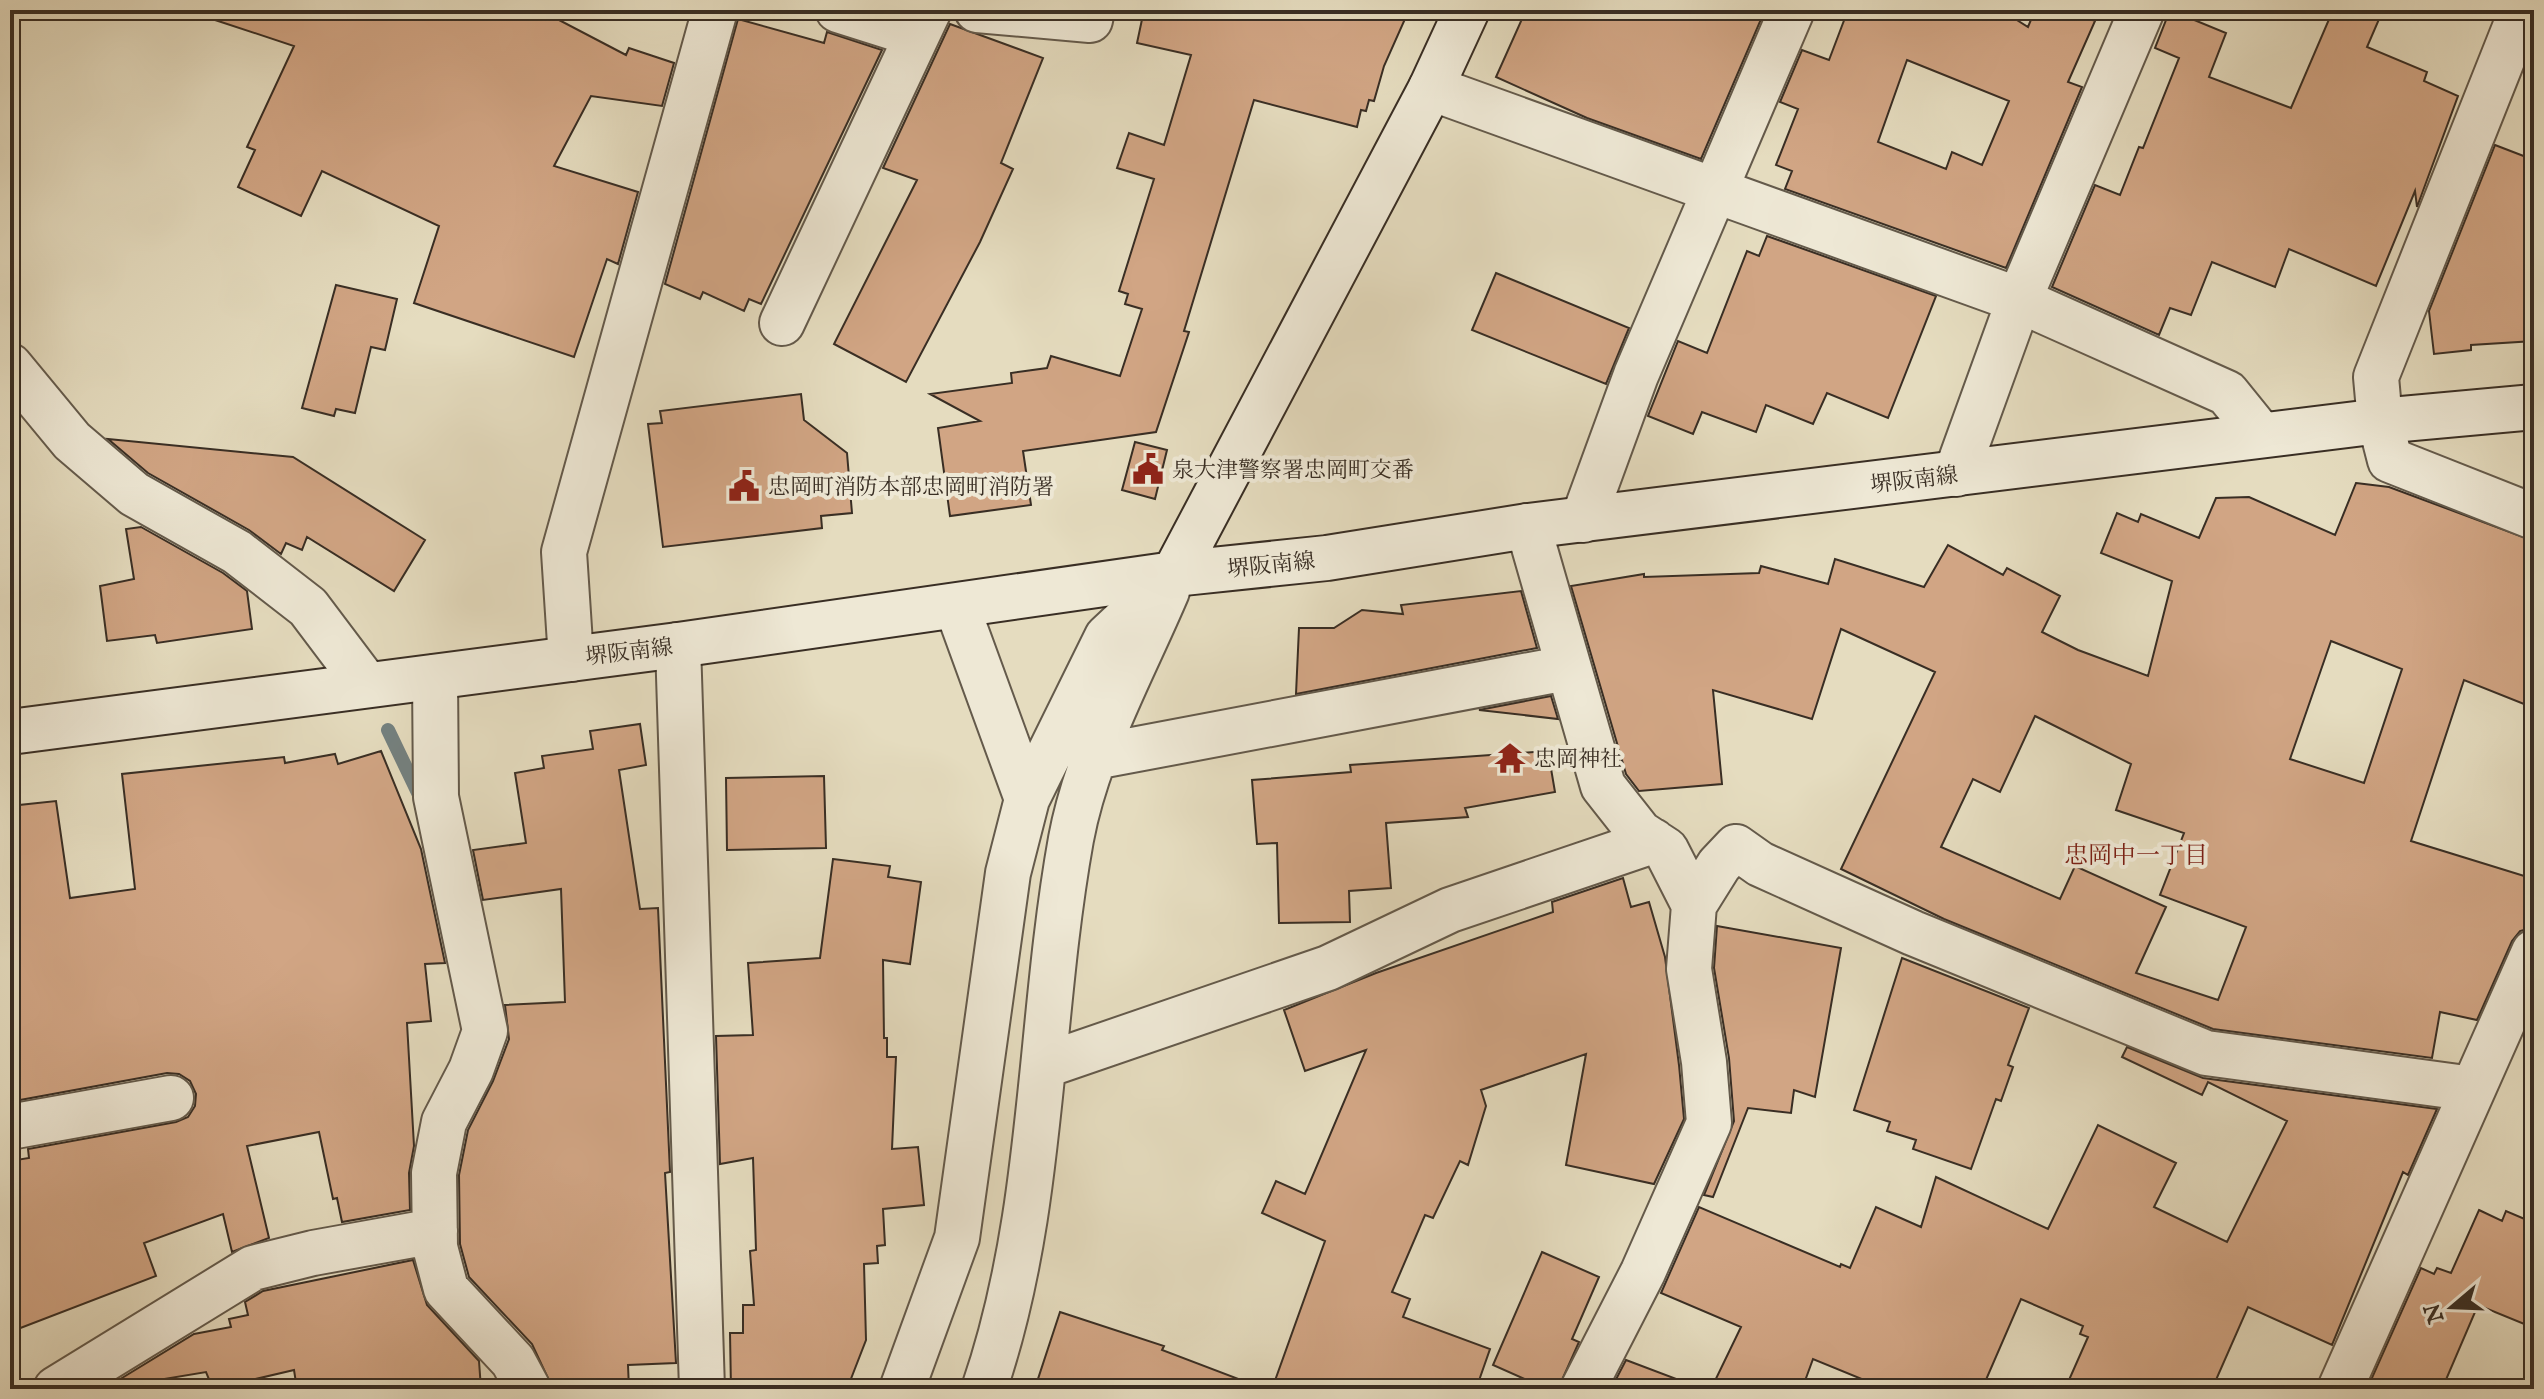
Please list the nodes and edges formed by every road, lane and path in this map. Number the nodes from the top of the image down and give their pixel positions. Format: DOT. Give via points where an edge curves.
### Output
graph roads {
  1 [pos="715,10"];
  2 [pos="838,10"];
  3 [pos="977,10"];
  4 [pos="1092,10"];
  5 [pos="1467,10"];
  6 [pos="1792,10"];
  7 [pos="2142,10"];
  8 [pos="2522,10"];
  9 [pos="923,22"];
  10 [pos="1431,88"];
  11 [pos="1714,188"];
  12 [pos="2019,300"];
  13 [pos="782,323"];
  14 [pos="10,366"];
  15 [pos="2534,407"];
  16 [pos="2380,421"];
  17 [pos="2261,435"];
  18 [pos="1956,474"];
  19 [pos="2534,517"];
  20 [pos="1583,520"];
  21 [pos="1528,526"];
  22 [pos="1174,574"];
  23 [pos="957,607"];
  24 [pos="678,645"];
  25 [pos="571,659"];
  26 [pos="1567,668"];
  27 [pos="435,677"];
  28 [pos="366,684"];
  29 [pos="10,732"];
  30 [pos="1095,757"];
  31 [pos="1027,799"];
  32 [pos="1653,841"];
  33 [pos="1694,905"];
  34 [pos="2534,952"];
  35 [pos="1046,1065"];
  36 [pos="2473,1089"];
  37 [pos="171,1098"];
  38 [pos="10,1127"];
  39 [pos="435,1231"];
  40 [pos="944,1281"];
  41 [pos="1008,1298"];
  42 [pos="56,1389"];
  43 [pos="528,1389"];
  44 [pos="702,1389"];
  45 [pos="902,1389"];
  46 [pos="984,1389"];
  47 [pos="1583,1389"];
  48 [pos="2340,1389"];
  1 -- 25 [label="street" via="564,552"];
  2 -- 9 [label="street"];
  3 -- 4 [label="street" via="1090,20"];
  5 -- 10 [label="street"];
  6 -- 11 [label="street"];
  7 -- 12 [label="street"];
  8 -- 16 [label="street" via="2376,377"];
  9 -- 13 [label="street"];
  10 -- 11 [label="street"];
  10 -- 22 [label="street"];
  11 -- 12 [label="street"];
  11 -- 20 [label="street"];
  12 -- 17 [label="street" via="2227,393"];
  12 -- 18 [label="street"];
  14 -- 28 [label="street" via="72,441 134,494 237,552 308,607"];
  15 -- 16 [label="street, 堺阪南線"];
  16 -- 17 [label="street, 堺阪南線"];
  16 -- 19 [label="street" via="2390,460"];
  17 -- 18 [label="street, 堺阪南線"];
  18 -- 20 [label="street, 堺阪南線"];
  20 -- 21 [label="street, 堺阪南線"];
  21 -- 22 [label="street, 堺阪南線" via="1327,558"];
  21 -- 26 [label="street"];
  22 -- 23 [label="street, 堺阪南線"];
  22 -- 30 [label="street"];
  22 -- 31 [label="street" via="1107,637"];
  23 -- 24 [label="street, 堺阪南線"];
  23 -- 31 [label="street"];
  24 -- 25 [label="street, 堺阪南線"];
  24 -- 44 [label="street"];
  25 -- 27 [label="street, 堺阪南線"];
  26 -- 30 [label="street"];
  26 -- 32 [label="street" via="1603,786 1640,833"];
  27 -- 28 [label="street, 堺阪南線"];
  27 -- 39 [label="street" via="436,797 485,1031 444,1122 434,1173"];
  28 -- 29 [label="street, 堺阪南線"];
  30 -- 35 [label="street" via="1071,837"];
  31 -- 40 [label="street" via="1008,873 957,1238"];
  32 -- 33 [label="street" via="1666,850"];
  32 -- 35 [label="street" via="1450,910 1328,968"];
  33 -- 36 [label="street" via="1736,847 1760,864 1913,933 2206,1053"];
  33 -- 47 [label="street" via="1689,969 1709,1123 1643,1272"];
  34 -- 36 [label="street"];
  35 -- 41 [label="street"];
  36 -- 48 [label="street"];
  37 -- 38 [label="street"];
  39 -- 42 [label="street" via="253,1268"];
  39 -- 43 [label="street" via="446,1289 513,1361"];
  40 -- 41 [label="street"];
  40 -- 45 [label="street"];
  41 -- 46 [label="street"];
}
